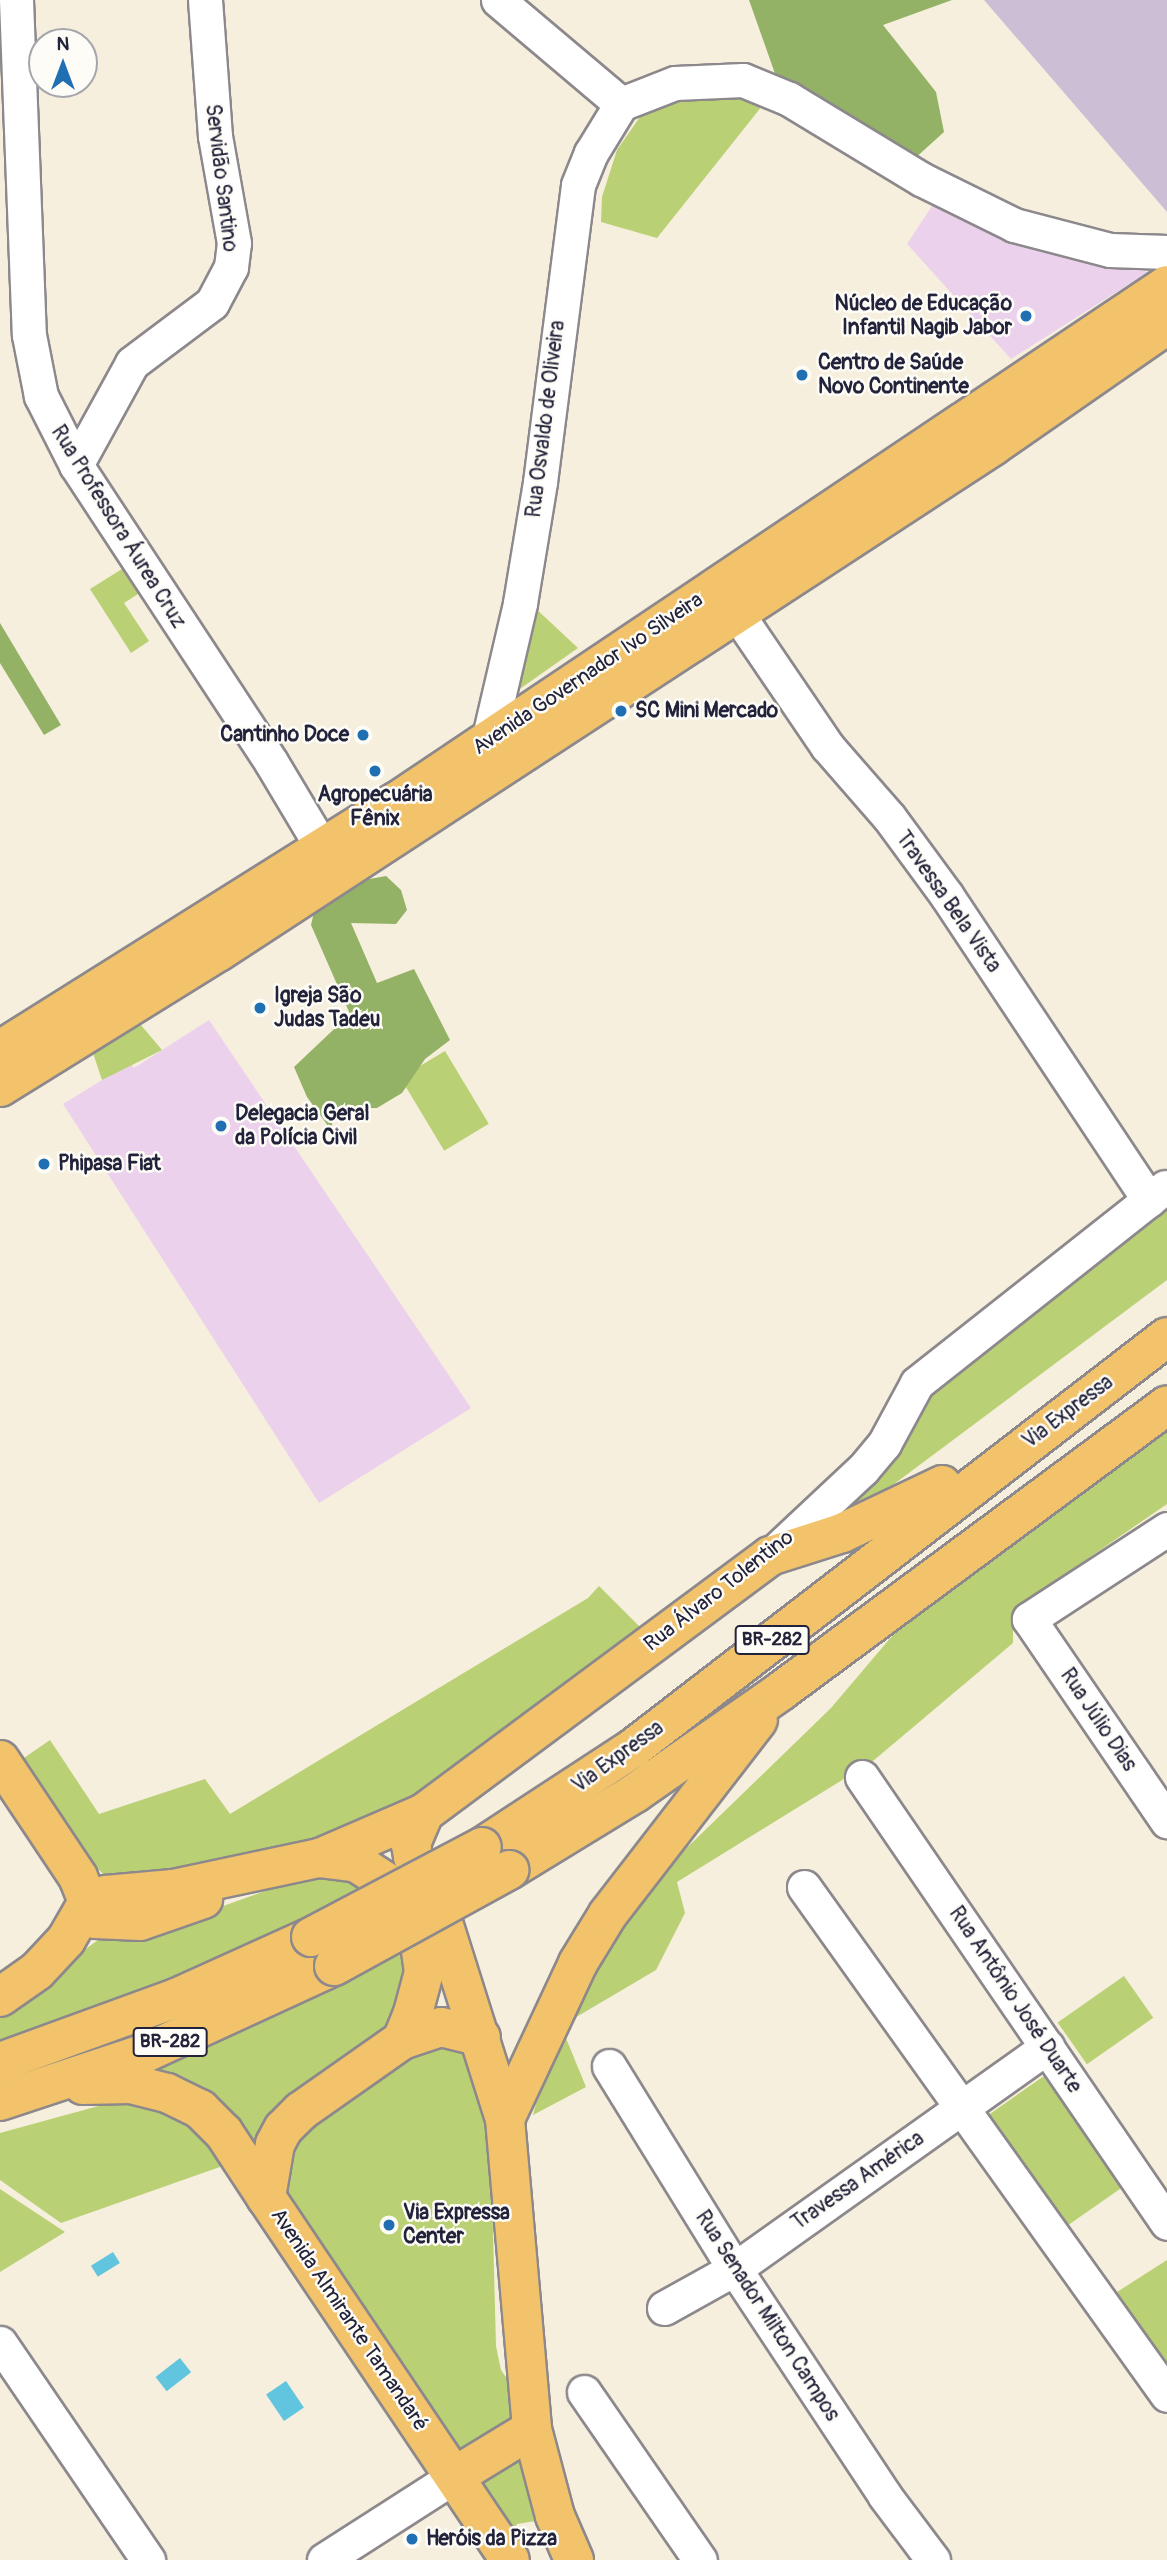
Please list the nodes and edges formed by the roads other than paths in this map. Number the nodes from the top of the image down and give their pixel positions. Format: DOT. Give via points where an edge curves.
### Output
graph roads {
  1 [pos="16,0"];
  2 [pos="205,0"];
  3 [pos="498,0"];
  4 [pos="621,104"];
  5 [pos="1167,252"];
  6 [pos="1167,285"];
  7 [pos="1167,325"];
  8 [pos="76,465"];
  9 [pos="736,612"];
  10 [pos="488,741"];
  11 [pos="323,849"];
  12 [pos="21,1049"];
  13 [pos="0,1087"];
  14 [pos="1158,1193"];
  15 [pos="1167,1337"];
  16 [pos="1167,1405"];
  17 [pos="1054,1422"];
  18 [pos="1167,1529"];
  19 [pos="769,1556"];
  20 [pos="781,1691"];
  21 [pos="0,1760"];
  22 [pos="862,1777"];
  23 [pos="424,1813"];
  24 [pos="1167,1821"];
  25 [pos="319,1858"];
  26 [pos="496,1859"];
  27 [pos="804,1887"];
  28 [pos="91,1895"];
  29 [pos="322,1952"];
  30 [pos="0,1997"];
  31 [pos="481,2037"];
  32 [pos="402,2039"];
  33 [pos="1047,2047"];
  34 [pos="0,2062"];
  35 [pos="609,2066"];
  36 [pos="53,2085"];
  37 [pos="0,2101"];
  38 [pos="961,2108"];
  39 [pos="505,2119"];
  40 [pos="266,2197"];
  41 [pos="1167,2223"];
  42 [pos="736,2268"];
  43 [pos="664,2308"];
  44 [pos="0,2343"];
  45 [pos="584,2392"];
  46 [pos="1167,2395"];
  47 [pos="532,2429"];
  48 [pos="455,2476"];
  49 [pos="569,2550"];
  50 [pos="148,2560"];
  51 [pos="324,2560"];
  52 [pos="510,2560"];
  53 [pos="520,2560"];
  54 [pos="700,2560"];
  55 [pos="933,2560"];
  1 -- 8 [label="street, Rua Professora Áurea Cruz" via="23,232 33,367 48,417"];
  2 -- 8 [label="street, Servidão Santino" via="211,101 234,243 231,267 212,303 132,363"];
  3 -- 4 [label="street"];
  4 -- 5 [label="street" via="675,83 743,80 789,100 920,179 1014,225 1110,250"];
  4 -- 10 [label="street, Rua Osvaldo de Oliveira" via="591,153 578,185 540,482 520,603"];
  6 -- 10 [label="main road, Avenida Governador Ivo Silveira"];
  7 -- 9 [label="main road, Avenida Governador Ivo Silveira" via="993,446"];
  8 -- 11 [label="street, Rua Professora Áurea Cruz"];
  9 -- 12 [label="main road, Avenida Governador Ivo Silveira" via="218,952"];
  9 -- 14 [label="street, Travessa Bela Vista" via="827,746 889,817"];
  10 -- 11 [label="main road, Avenida Governador Ivo Silveira"];
  11 -- 12 [label="main road, Avenida Governador Ivo Silveira"];
  12 -- 13 [label="main road, Avenida Governador Ivo Silveira"];
  14 -- 19 [label="street, Rua Álvaro Tolentino" via="917,1383 884,1444 863,1469"];
  15 -- 17 [label="main road, Via Expressa / BR-282"];
  16 -- 20 [label="main road, Via Expressa / BR-282"];
  17 -- 19 [label="main road" via="896,1510"];
  17 -- 26 [label="main road, Via Expressa / BR-282"];
  18 -- 24 [label="street, Rua Júlio Dias" via="1029,1619"];
  19 -- 23 [label="main road, Rua Álvaro Tolentino"];
  20 -- 26 [label="main road, Via Expressa / BR-282" via="635,1793"];
  20 -- 39 [label="main road" via="608,1914 578,1963"];
  21 -- 28 [label="main road"];
  22 -- 33 [label="street, Rua Antônio José Duarte"];
  23 -- 25 [label="main road, Rua Álvaro Tolentino"];
  23 -- 31 [label="main road" via="411,1844 413,1857 433,1894"];
  25 -- 28 [label="main road" via="265,1871 169,1914 140,1921 95,1919"];
  25 -- 32 [label="main road" via="357,1863 383,1880 420,1944 421,1990"];
  26 -- 29 [label="main road, Via Expressa / BR-282, bridge"];
  27 -- 38 [label="street"];
  28 -- 30 [label="main road" via="66,1940 37,1971"];
  29 -- 34 [label="main road, Via Expressa / BR-282" via="176,1998"];
  29 -- 36 [label="main road, Via Expressa / BR-282" via="211,2025"];
  31 -- 32 [label="main road" via="441,2027"];
  31 -- 39 [label="main road"];
  32 -- 40 [label="main road, Avenida Almirante Tamandaré" via="301,2111 284,2129 275,2144"];
  33 -- 38 [label="street, Travessa América"];
  33 -- 41 [label="street, Rua Antônio José Duarte"];
  35 -- 42 [label="street, Rua Senador Milton Campos"];
  36 -- 37 [label="main road, Via Expressa / BR-282"];
  36 -- 40 [label="main road" via="131,2084 167,2093 200,2109 231,2143"];
  38 -- 42 [label="street, Travessa América"];
  38 -- 46 [label="street"];
  39 -- 47 [label="main road"];
  40 -- 48 [label="main road, Avenida Almirante Tamandaré"];
  42 -- 43 [label="street, Travessa América"];
  42 -- 55 [label="street, Rua Senador Milton Campos" via="885,2496"];
  44 -- 50 [label="street"];
  45 -- 54 [label="street"];
  47 -- 48 [label="main road"];
  47 -- 49 [label="main road"];
  48 -- 51 [label="street"];
  48 -- 52 [label="main road, Avenida Almirante Tamandaré"];
  49 -- 53 [label="main road" via="547,2537 531,2543"];
}
